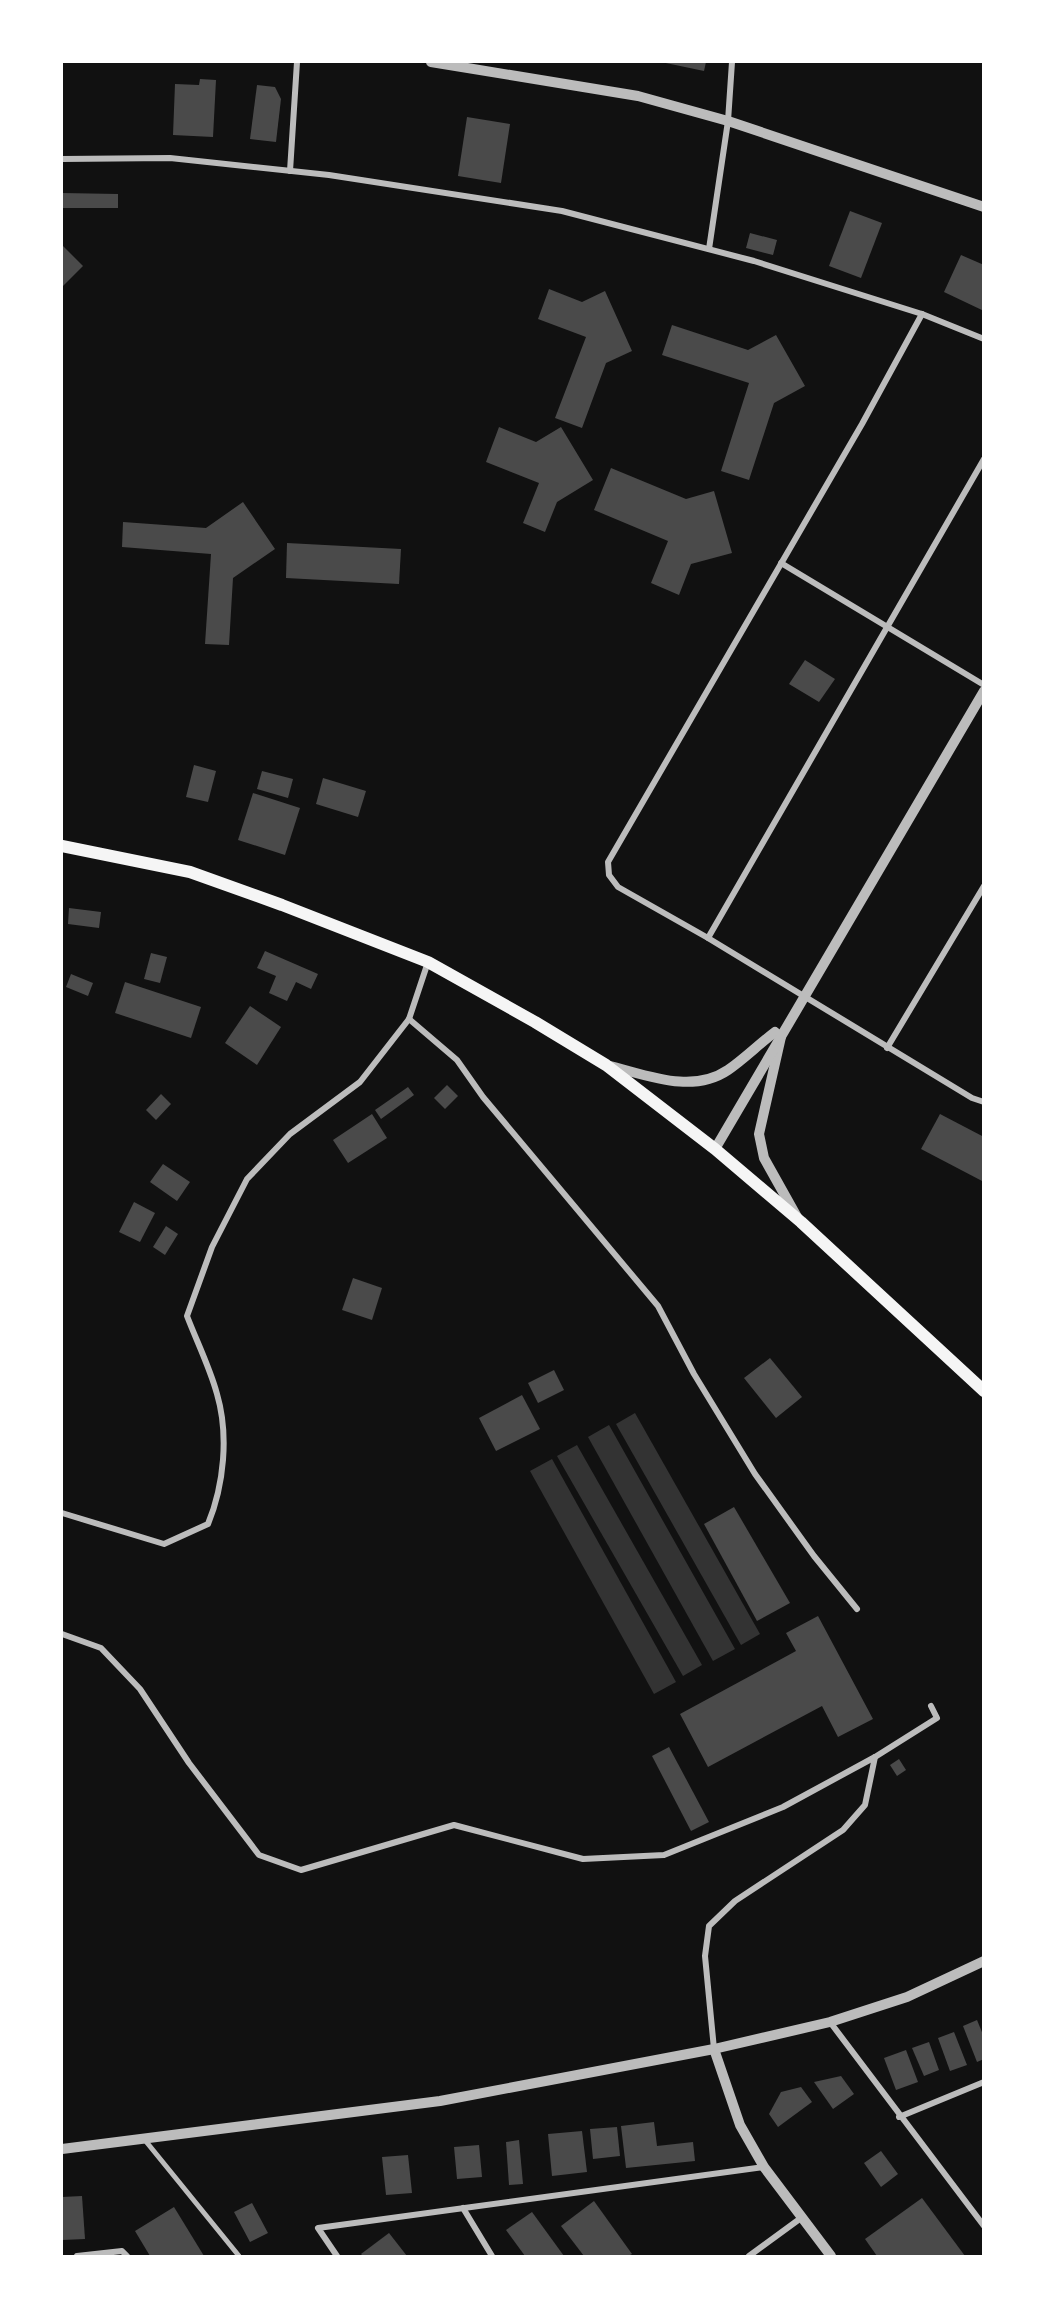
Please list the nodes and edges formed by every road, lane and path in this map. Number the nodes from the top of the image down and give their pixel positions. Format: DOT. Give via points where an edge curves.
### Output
graph roads {
  1 [pos="297,62"];
  2 [pos="431,62"];
  3 [pos="732,62"];
  4 [pos="729,121"];
  5 [pos="62,159"];
  6 [pos="290,171"];
  7 [pos="984,207"];
  8 [pos="709,249"];
  9 [pos="922,314"];
  10 [pos="984,339"];
  11 [pos="984,459"];
  12 [pos="781,563"];
  13 [pos="888,629"];
  14 [pos="984,685"];
  15 [pos="984,691"];
  16 [pos="62,846"];
  17 [pos="984,886"];
  18 [pos="708,938"];
  19 [pos="428,962"];
  20 [pos="804,997"];
  21 [pos="409,1019"];
  22 [pos="781,1036"];
  23 [pos="887,1048"];
  24 [pos="606,1065"];
  25 [pos="984,1102"];
  26 [pos="715,1149"];
  27 [pos="801,1222"];
  28 [pos="984,1391"];
  29 [pos="62,1513"];
  30 [pos="857,1610"];
  31 [pos="62,1634"];
  32 [pos="931,1706"];
  33 [pos="876,1757"];
  34 [pos="984,1961"];
  35 [pos="830,2022"];
  36 [pos="714,2049"];
  37 [pos="984,2082"];
  38 [pos="899,2117"];
  39 [pos="143,2139"];
  40 [pos="62,2149"];
  41 [pos="764,2167"];
  42 [pos="463,2208"];
  43 [pos="801,2218"];
  44 [pos="984,2226"];
  45 [pos="77,2256"];
  46 [pos="127,2256"];
  47 [pos="239,2256"];
  48 [pos="337,2256"];
  49 [pos="492,2256"];
  50 [pos="749,2256"];
  51 [pos="831,2256"];
  1 -- 6 [label="street"];
  2 -- 4 [label="street" via="638,96"];
  3 -- 4 [label="street"];
  4 -- 7 [label="street"];
  4 -- 8 [label="street"];
  5 -- 6 [label="street" via="170,158"];
  6 -- 8 [label="street" via="562,211"];
  8 -- 9 [label="street"];
  9 -- 10 [label="street"];
  9 -- 12 [label="street"];
  11 -- 13 [label="street"];
  12 -- 13 [label="street"];
  12 -- 18 [label="street" via="608,862 609,875 618,887"];
  13 -- 14 [label="street"];
  13 -- 18 [label="street"];
  15 -- 20 [label="street"];
  16 -- 19 [label="main road" via="190,872"];
  17 -- 23 [label="street"];
  18 -- 20 [label="street"];
  19 -- 21 [label="street"];
  19 -- 24 [label="main road"];
  20 -- 22 [label="street"];
  20 -- 23 [label="street"];
  21 -- 29 [label="street" via="360,1082 290,1134 247,1179 212,1247 187,1316 217,1394 224,1438 218,1499 208,1524 164,1544"];
  21 -- 30 [label="street" via="457,1060 483,1097 658,1306 755,1474"];
  22 -- 24 [label="street" via="774,1032 727,1071 709,1079 679,1083"];
  22 -- 26 [label="street"];
  22 -- 27 [label="street" via="759,1134 764,1158"];
  23 -- 25 [label="street"];
  24 -- 26 [label="main road"];
  26 -- 27 [label="main road"];
  27 -- 28 [label="main road"];
  31 -- 33 [label="street" via="101,1648 140,1689 189,1763 259,1855 301,1870 454,1826 583,1859 664,1856 783,1807"];
  32 -- 33 [label="street" via="937,1718"];
  33 -- 36 [label="street" via="865,1805 843,1830 735,1901 709,1926 705,1956"];
  34 -- 35 [label="street" via="907,1997"];
  35 -- 36 [label="street"];
  35 -- 38 [label="street"];
  36 -- 39 [label="street" via="440,2101"];
  36 -- 41 [label="street" via="740,2125"];
  37 -- 38 [label="street"];
  38 -- 44 [label="street"];
  39 -- 40 [label="street"];
  39 -- 47 [label="street"];
  41 -- 42 [label="street"];
  41 -- 43 [label="street"];
  42 -- 48 [label="street" via="318,2228"];
  42 -- 49 [label="street"];
  43 -- 50 [label="street"];
  43 -- 51 [label="street"];
  45 -- 46 [label="street" via="122,2251"];
}
